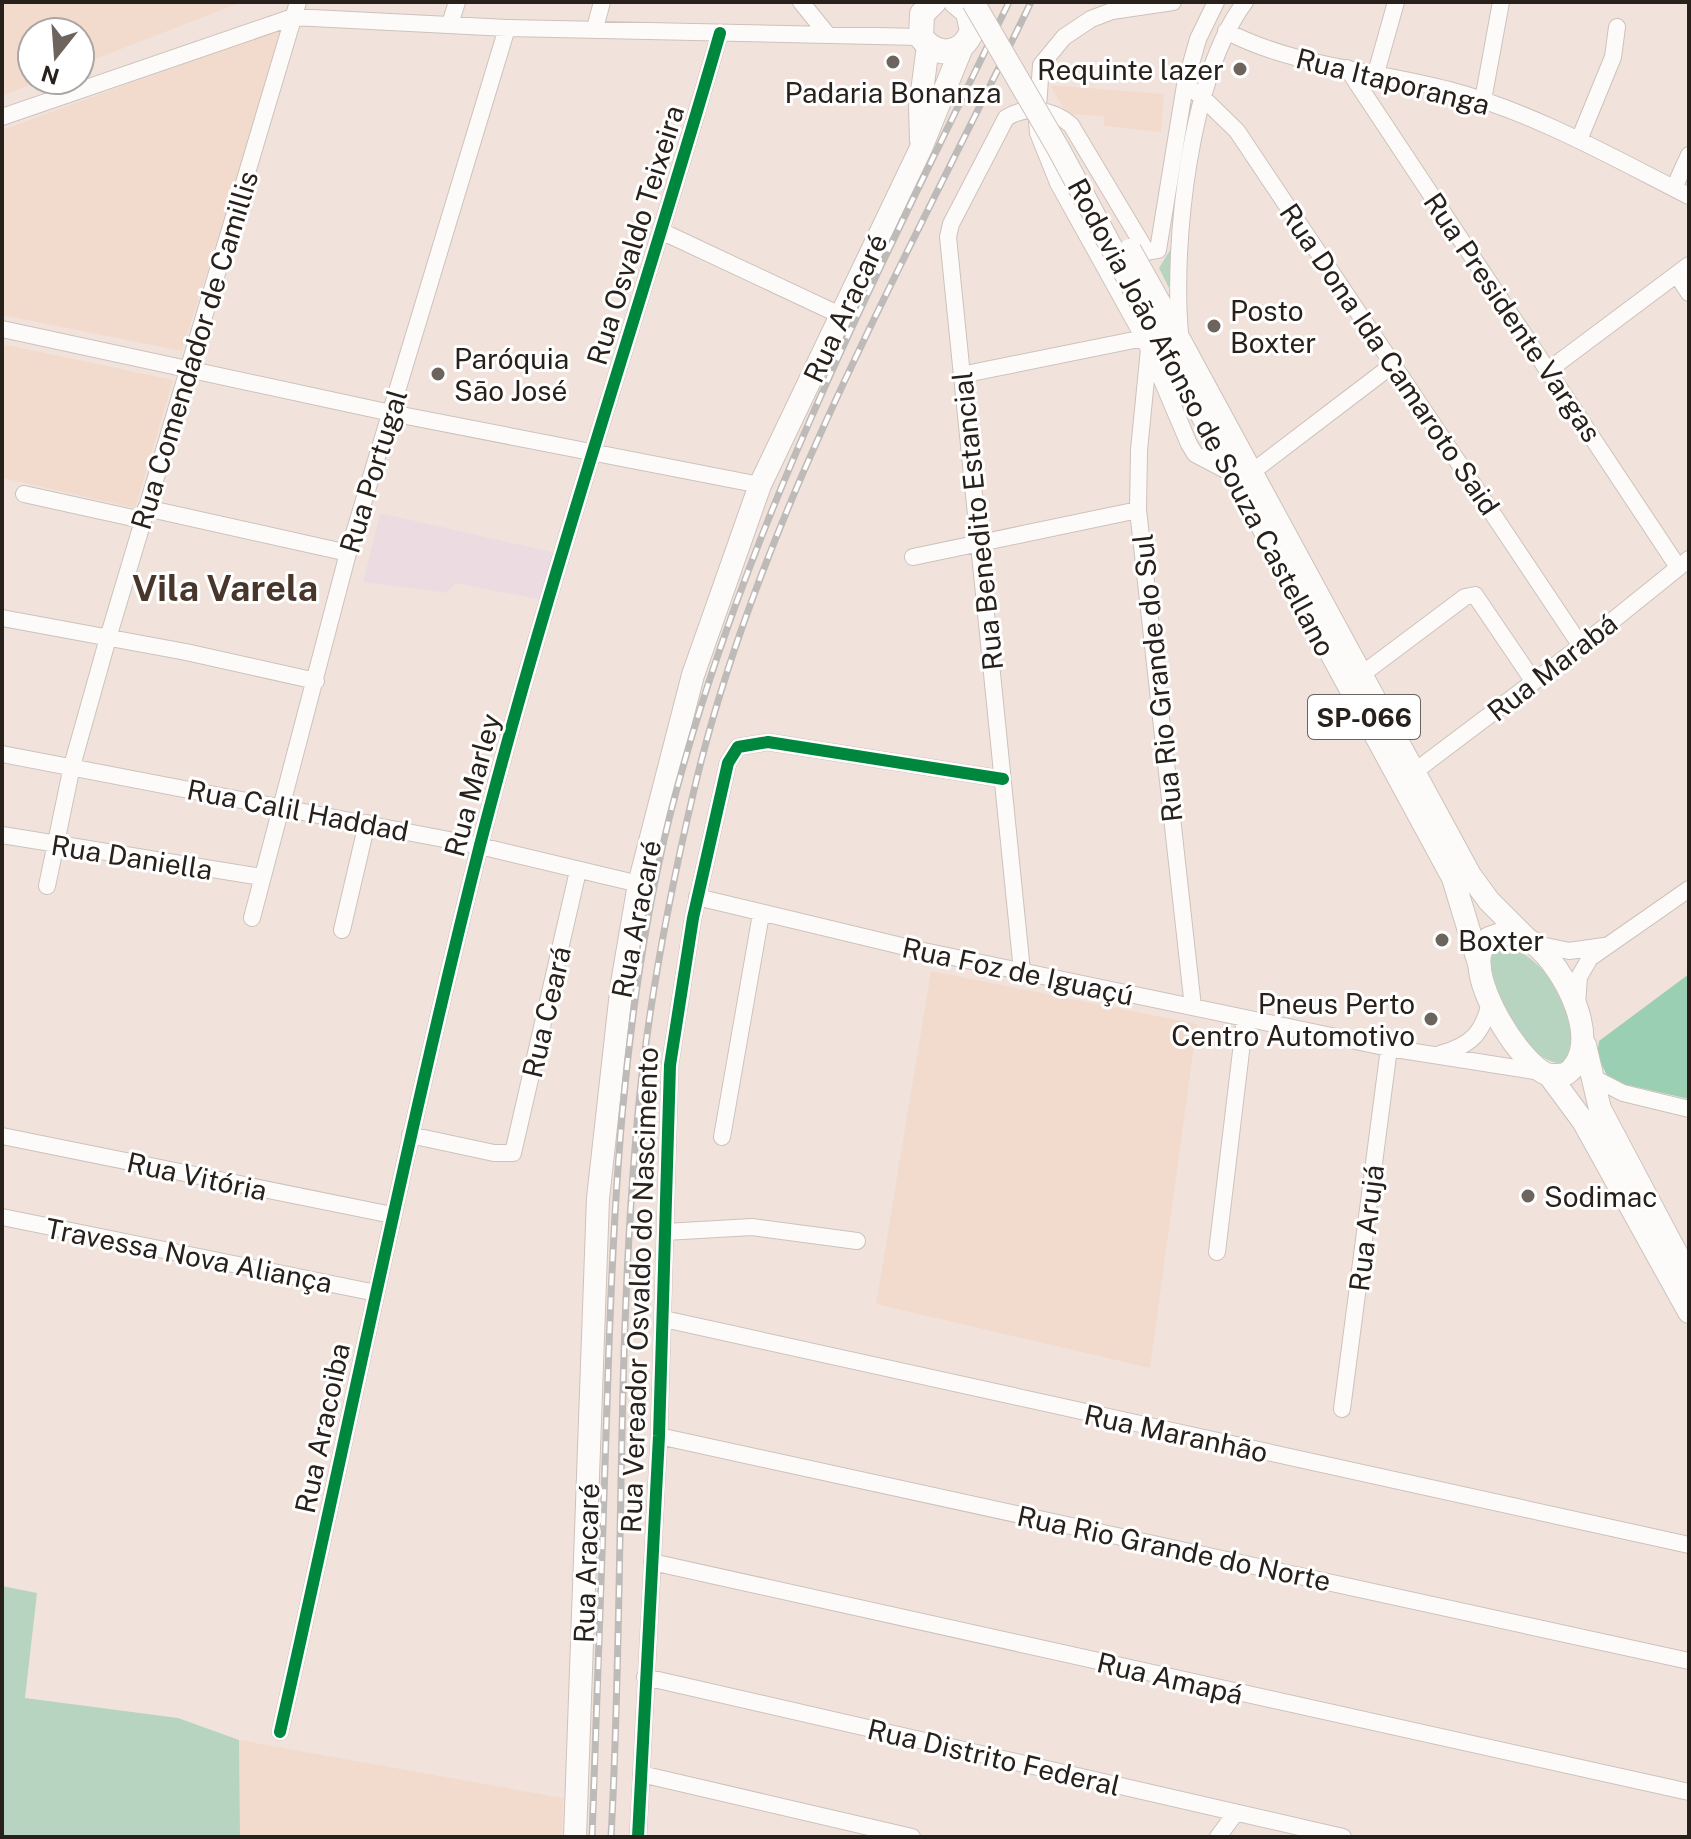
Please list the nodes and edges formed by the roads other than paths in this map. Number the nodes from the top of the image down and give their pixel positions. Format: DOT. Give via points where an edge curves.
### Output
graph roads {
  1 [pos="457,2"];
  2 [pos="602,2"];
  3 [pos="801,2"];
  4 [pos="1173,2"];
  5 [pos="1396,2"];
  6 [pos="1501,2"];
  7 [pos="1212,3"];
  8 [pos="972,4"];
  9 [pos="1240,9"];
  10 [pos="296,10"];
  11 [pos="925,20"];
  12 [pos="450,24"];
  13 [pos="1617,27"];
  14 [pos="507,28"];
  15 [pos="595,28"];
  16 [pos="1226,31"];
  17 [pos="720,33"];
  18 [pos="827,34"];
  19 [pos="962,47"];
  20 [pos="1347,68"];
  21 [pos="1376,73"];
  22 [pos="1185,85"];
  23 [pos="1201,96"];
  24 [pos="1483,100"];
  25 [pos="1038,109"];
  26 [pos="2,117"];
  27 [pos="1579,140"];
  28 [pos="921,148"];
  29 [pos="1689,155"];
  30 [pos="1682,192"];
  31 [pos="663,232"];
  32 [pos="1683,270"];
  33 [pos="1689,293"];
  34 [pos="1152,306"];
  35 [pos="842,316"];
  36 [pos="2,329"];
  37 [pos="1180,339"];
  38 [pos="1146,343"];
  39 [pos="1395,363"];
  40 [pos="1550,369"];
  41 [pos="190,371"];
  42 [pos="961,375"];
  43 [pos="391,413"];
  44 [pos="594,450"];
  45 [pos="1241,473"];
  46 [pos="760,485"];
  47 [pos="24,494"];
  48 [pos="1138,510"];
  49 [pos="144,514"];
  50 [pos="980,544"];
  51 [pos="348,553"];
  52 [pos="913,557"];
  53 [pos="1684,563"];
  54 [pos="2,618"];
  55 [pos="108,638"];
  56 [pos="1581,646"];
  57 [pos="1361,675"];
  58 [pos="316,681"];
  59 [pos="1534,682"];
  60 [pos="2,754"];
  61 [pos="72,766"];
  62 [pos="1414,772"];
  63 [pos="1003,779"];
  64 [pos="280,807"];
  65 [pos="367,823"];
  66 [pos="2,835"];
  67 [pos="54,846"];
  68 [pos="480,846"];
  69 [pos="578,871"];
  70 [pos="262,877"];
  71 [pos="639,884"];
  72 [pos="47,886"];
  73 [pos="1689,889"];
  74 [pos="697,897"];
  75 [pos="761,914"];
  76 [pos="252,918"];
  77 [pos="342,930"];
  78 [pos="1531,942"];
  79 [pos="1605,945"];
  80 [pos="1480,967"];
  81 [pos="1022,971"];
  82 [pos="1491,1000"];
  83 [pos="1193,1007"];
  84 [pos="1578,1014"];
  85 [pos="1245,1018"];
  86 [pos="1584,1039"];
  87 [pos="1389,1048"];
  88 [pos="1435,1056"];
  89 [pos="1545,1073"];
  90 [pos="1592,1077"];
  91 [pos="1689,1109"];
  92 [pos="410,1135"];
  93 [pos="2,1136"];
  94 [pos="722,1137"];
  95 [pos="392,1215"];
  96 [pos="2,1217"];
  97 [pos="665,1232"];
  98 [pos="857,1241"];
  99 [pos="1217,1252"];
  100 [pos="1689,1277"];
  101 [pos="376,1293"];
  102 [pos="1689,1312"];
  103 [pos="664,1319"];
  104 [pos="1342,1409"];
  105 [pos="659,1436"];
  106 [pos="1689,1545"];
  107 [pos="652,1562"];
  108 [pos="1689,1661"];
  109 [pos="645,1677"];
  110 [pos="280,1732"];
  111 [pos="641,1774"];
  112 [pos="1689,1792"];
  113 [pos="1234,1815"];
  114 [pos="1268,1829"];
  115 [pos="575,1837"];
  116 [pos="638,1837"];
  117 [pos="912,1837"];
  118 [pos="1218,1837"];
  119 [pos="1343,1837"];
  1 -- 12 [label="street"];
  2 -- 15 [label="street"];
  3 -- 18 [label="street"];
  4 -- 25 [label="street" via="1112,11 1064,37 1041,65"];
  5 -- 21 [label="street"];
  6 -- 24 [label="street"];
  7 -- 9 [label="street"];
  7 -- 22 [label="street"];
  8 -- 19 [label="highway" via="972,31"];
  8 -- 34 [label="main road, Rodovia João Afonso de Souza Castellano / SP-066, bridge"];
  9 -- 16 [label="street"];
  10 -- 12 [label="street"];
  10 -- 26 [label="street"];
  10 -- 41 [label="street, Rua Comendador de Camillis"];
  11 -- 18 [label="street"];
  11 -- 19 [label="highway" via="941,52"];
  11 -- 28 [label="main road, Rua Aracaré"];
  12 -- 14 [label="street"];
  13 -- 27 [label="street" via="1613,57"];
  14 -- 15 [label="street"];
  14 -- 43 [label="street, Rua Portugal"];
  15 -- 17 [label="street"];
  16 -- 20 [label="street, Rua Itaporanga" via="1266,49"];
  16 -- 23 [label="street"];
  17 -- 18 [label="street"];
  17 -- 31 [label="street, Rua Osvaldo Teixeira"];
  19 -- 28 [label="main road, Rua Aracaré"];
  20 -- 21 [label="street, Rua Itaporanga"];
  20 -- 40 [label="street, Rua Presidente Vargas"];
  21 -- 24 [label="street, Rua Itaporanga"];
  22 -- 23 [label="street, Rua Dona Ida Camaroto Said"];
  22 -- 25 [label="street" via="1158,250 1147,252 1071,125"];
  23 -- 37 [label="street" via="1177,270"];
  23 -- 39 [label="street, Rua Dona Ida Camaroto Said" via="1237,131"];
  24 -- 27 [label="street, Rua Itaporanga"];
  25 -- 38 [label="street" via="1038,133 1058,183"];
  25 -- 42 [label="street, Rua Benedito Estancial" via="1006,118 951,224 948,252"];
  27 -- 30 [label="street, Rua Itaporanga"];
  28 -- 35 [label="main road, Rua Aracaré"];
  29 -- 30 [label="street"];
  31 -- 35 [label="street"];
  31 -- 44 [label="street, Rua Osvaldo Teixeira"];
  32 -- 33 [label="street"];
  32 -- 40 [label="street"];
  34 -- 37 [label="main road, Rodovia João Afonso de Souza Castellano / SP-066"];
  34 -- 45 [label="main road, Rodovia João Afonso de Souza Castellano / SP-066"];
  35 -- 46 [label="main road, Rua Aracaré"];
  36 -- 41 [label="street"];
  37 -- 45 [label="main road, Rodovia João Afonso de Souza Castellano / SP-066"];
  38 -- 42 [label="street"];
  38 -- 45 [label="street" via="1195,454"];
  38 -- 48 [label="street, Rua Rio Grande do Sul"];
  39 -- 45 [label="street"];
  39 -- 56 [label="street, Rua Dona Ida Camaroto Said"];
  40 -- 53 [label="street, Rua Presidente Vargas"];
  41 -- 43 [label="street"];
  41 -- 49 [label="street, Rua Comendador de Camillis"];
  42 -- 50 [label="street, Rua Benedito Estancial"];
  43 -- 44 [label="street"];
  43 -- 51 [label="street, Rua Portugal"];
  44 -- 46 [label="street"];
  44 -- 68 [label="street, Rua Marley"];
  45 -- 57 [label="main road, Rodovia João Afonso de Souza Castellano / SP-066"];
  45 -- 80 [label="main road, Rodovia João Afonso de Souza Castellano / SP-066" via="1453,878"];
  46 -- 71 [label="main road, Rua Aracaré" via="693,675"];
  47 -- 49 [label="street"];
  48 -- 50 [label="street"];
  48 -- 83 [label="street, Rua Rio Grande do Sul"];
  49 -- 51 [label="street"];
  49 -- 55 [label="street, Rua Comendador de Camillis"];
  50 -- 52 [label="street"];
  50 -- 63 [label="street, Rua Benedito Estancial"];
  51 -- 58 [label="street, Rua Portugal"];
  53 -- 56 [label="street, Rua Marabá"];
  54 -- 55 [label="street"];
  55 -- 58 [label="street"];
  55 -- 61 [label="street, Rua Comendador de Camillis"];
  56 -- 59 [label="street, Rua Marabá"];
  57 -- 59 [label="street" via="1465,597 1478,598"];
  57 -- 62 [label="main road, Rodovia João Afonso de Souza Castellano / SP-066"];
  58 -- 64 [label="street, Rua Portugal"];
  59 -- 62 [label="street, Rua Marabá"];
  60 -- 61 [label="street, Rua Calil Haddad"];
  61 -- 64 [label="street, Rua Calil Haddad"];
  61 -- 67 [label="street, Rua Comendador de Camillis"];
  62 -- 78 [label="main road, Rodovia João Afonso de Souza Castellano / SP-066" via="1470,875"];
  63 -- 74 [label="street, Rua Vereador Osvaldo do Nascimento" via="768,742 746,743 733,751"];
  63 -- 81 [label="street, Rua Benedito Estancial"];
  64 -- 65 [label="street, Rua Calil Haddad"];
  64 -- 70 [label="street, Rua Portugal"];
  65 -- 68 [label="street, Rua Calil Haddad"];
  65 -- 77 [label="street"];
  66 -- 67 [label="street, Rua Daniella"];
  67 -- 70 [label="street, Rua Daniella"];
  67 -- 72 [label="street, Rua Comendador de Camillis"];
  68 -- 69 [label="street, Rua Calil Haddad"];
  68 -- 92 [label="street, Rua Marley"];
  69 -- 71 [label="street, Rua Calil Haddad"];
  69 -- 92 [label="street, Rua Ceará" via="513,1153"];
  70 -- 76 [label="street, Rua Portugal"];
  71 -- 115 [label="main road, Rua Aracaré" via="622,983 598,1198"];
  73 -- 79 [label="street"];
  74 -- 75 [label="street, Rua Foz de Iguaçú"];
  74 -- 97 [label="street, Rua Vereador Osvaldo do Nascimento" via="670,1065"];
  75 -- 81 [label="street, Rua Foz de Iguaçú"];
  75 -- 94 [label="street"];
  78 -- 79 [label="street" via="1569,951"];
  78 -- 80 [label="main road" via="1496,934 1484,946"];
  78 -- 84 [label="main road, SP-066" via="1559,974"];
  79 -- 84 [label="street" via="1579,977"];
  80 -- 82 [label="main road, SP-066"];
  81 -- 83 [label="street, Rua Foz de Iguaçú"];
  82 -- 88 [label="street" via="1474,1040"];
  82 -- 89 [label="main road, SP-066" via="1510,1039"];
  83 -- 85 [label="street, Rua Foz de Iguaçú"];
  84 -- 86 [label="main road, SP-066"];
  85 -- 87 [label="street, Rua Foz de Iguaçú"];
  85 -- 99 [label="street"];
  86 -- 89 [label="main road" via="1576,1067 1566,1074"];
  86 -- 90 [label="main road, SP-066"];
  87 -- 88 [label="street, Rua Foz de Iguaçú"];
  87 -- 104 [label="street, Rua Arujá"];
  88 -- 89 [label="street, Rua Foz de Iguaçú"];
  89 -- 102 [label="main road, SP-066" via="1583,1121"];
  90 -- 91 [label="street" via="1623,1093"];
  90 -- 100 [label="main road, SP-066" via="1600,1109"];
  92 -- 95 [label="street, Rua Aracoiba"];
  93 -- 95 [label="street, Rua Vitória"];
  95 -- 101 [label="street, Rua Aracoiba"];
  96 -- 101 [label="street, Travessa Nova Aliança"];
  97 -- 98 [label="street" via="752,1227"];
  97 -- 103 [label="street, Rua Vereador Osvaldo do Nascimento"];
  101 -- 110 [label="street, Rua Aracoiba"];
  103 -- 105 [label="street, Rua Vereador Osvaldo do Nascimento"];
  103 -- 106 [label="street, Rua Maranhão"];
  105 -- 107 [label="street, Rua Vereador Osvaldo do Nascimento"];
  105 -- 108 [label="street, Rua Rio Grande do Norte"];
  107 -- 109 [label="street, Rua Vereador Osvaldo do Nascimento"];
  107 -- 112 [label="street, Rua Amapá"];
  109 -- 111 [label="street, Rua Vereador Osvaldo do Nascimento"];
  109 -- 113 [label="street, Rua Distrito Federal"];
  111 -- 116 [label="street, Rua Vereador Osvaldo do Nascimento"];
  111 -- 117 [label="street"];
  113 -- 114 [label="street, Rua Distrito Federal"];
  113 -- 118 [label="street"];
  114 -- 119 [label="street, Rua Distrito Federal"];
}
